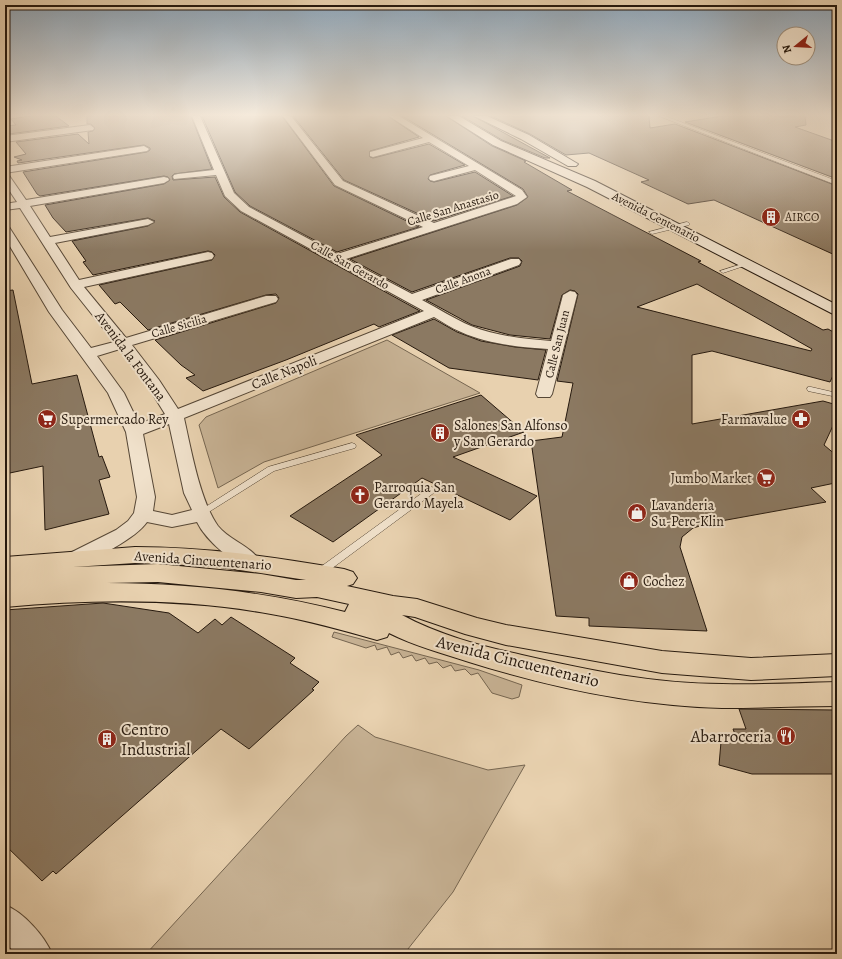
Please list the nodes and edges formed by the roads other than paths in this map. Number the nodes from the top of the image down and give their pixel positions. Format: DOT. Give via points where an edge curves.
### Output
graph roads {
  1 [pos="66,161"];
  2 [pos="215,161"];
  3 [pos="322,161"];
  4 [pos="465,161"];
  5 [pos="536,161"];
  6 [pos="567,161"];
  7 [pos="778,161"];
  8 [pos="476,167"];
  9 [pos="5,170"];
  10 [pos="220,172"];
  11 [pos="5,176"];
  12 [pos="178,177"];
  13 [pos="434,178"];
  14 [pos="164,180"];
  15 [pos="837,183"];
  16 [pos="24,204"];
  17 [pos="5,207"];
  18 [pos="148,222"];
  19 [pos="680,226"];
  20 [pos="433,227"];
  21 [pos="5,229"];
  22 [pos="652,232"];
  23 [pos="47,241"];
  24 [pos="208,256"];
  25 [pos="336,258"];
  26 [pos="514,262"];
  27 [pos="748,264"];
  28 [pos="723,271"];
  29 [pos="76,285"];
  30 [pos="570,295"];
  31 [pos="270,299"];
  32 [pos="411,299"];
  33 [pos="837,301"];
  34 [pos="837,310"];
  35 [pos="434,312"];
  36 [pos="123,343"];
  37 [pos="557,346"];
  38 [pos="88,354"];
  39 [pos="811,389"];
  40 [pos="544,394"];
  41 [pos="837,395"];
  42 [pos="175,416"];
  43 [pos="134,432"];
  44 [pos="352,446"];
  45 [pos="432,490"];
  46 [pos="201,513"];
  47 [pos="142,514"];
  48 [pos="77,558"];
  49 [pos="250,562"];
  50 [pos="5,565"];
  51 [pos="319,573"];
  52 [pos="5,581"];
  53 [pos="5,598"];
  54 [pos="416,621"];
  55 [pos="832,663"];
  56 [pos="837,694"];
  57 [pos="5,920"];
  58 [pos="37,954"];
  1 -- 9 [label="street"];
  2 -- 10 [label="street, Calle San Gerardo"];
  3 -- 20 [label="street" via="339,183"];
  4 -- 8 [label="street, Calle San Anastasio"];
  5 -- 19 [label="main road, Avenida Centenario"];
  6 -- 19 [label="main road, Avenida Centenario"];
  7 -- 15 [label="lane"];
  8 -- 13 [label="street"];
  8 -- 20 [label="street, Calle San Anastasio" via="518,192 522,197"];
  10 -- 12 [label="street"];
  10 -- 25 [label="street, Calle San Gerardo" via="229,194 245,209"];
  11 -- 16 [label="street, Avenida la Fontana"];
  14 -- 16 [label="street"];
  16 -- 17 [label="street"];
  16 -- 23 [label="street, Avenida la Fontana"];
  18 -- 23 [label="street"];
  19 -- 22 [label="lane"];
  19 -- 27 [label="main road, Avenida Centenario"];
  19 -- 33 [label="main road, Avenida Centenario"];
  20 -- 25 [label="street, Calle San Anastasio"];
  21 -- 38 [label="street" via="56,312"];
  23 -- 29 [label="street, Avenida la Fontana"];
  24 -- 29 [label="street"];
  25 -- 32 [label="street, Calle San Gerardo"];
  26 -- 32 [label="street, Calle Anona"];
  27 -- 28 [label="lane"];
  27 -- 34 [label="main road, Avenida Centenario"];
  29 -- 36 [label="street, Avenida la Fontana"];
  30 -- 37 [label="street, Calle San Juan"];
  31 -- 36 [label="street, Calle Sicilia"];
  32 -- 35 [label="street, Calle San Gerardo"];
  35 -- 37 [label="street, Calle San Gerardo" via="485,336"];
  35 -- 42 [label="street, Calle Napoli"];
  36 -- 38 [label="street, Calle Sicilia"];
  36 -- 42 [label="street, Avenida la Fontana" via="154,383"];
  37 -- 40 [label="street, Calle San Juan"];
  38 -- 43 [label="street" via="116,393"];
  39 -- 41 [label="lane"];
  42 -- 43 [label="street, Calle Napoli"];
  42 -- 46 [label="street, Avenida la Fontana" via="193,493"];
  43 -- 47 [label="street" via="146,497"];
  44 -- 46 [label="lane" via="271,469"];
  45 -- 51 [label="lane"];
  46 -- 47 [label="street" via="176,522 157,520"];
  46 -- 49 [label="street, Avenida la Fontana" via="210,529"];
  47 -- 48 [label="street" via="135,525 123,534"];
  48 -- 49 [label="main road, Avenida Cincuentenario" via="136,555"];
  48 -- 50 [label="main road, Avenida Cincuentenario"];
  49 -- 51 [label="main road, Avenida Cincuentenario"];
  51 -- 54 [label="main road, Avenida Cincuentenario" via="400,594"];
  52 -- 54 [label="main road, Avenida Cincuentenario" via="57,576 158,573 296,589 313,598 386,619"];
  53 -- 54 [label="main road, Avenida Cincuentenario" via="118,590 180,593 257,602 377,630"];
  54 -- 55 [label="main road, Avenida Cincuentenario" via="474,627 506,635 662,662 750,669"];
  54 -- 56 [label="main road, Avenida Cincuentenario" via="497,660 564,676 642,690 721,696"];
  57 -- 58 [label="street"];
}
